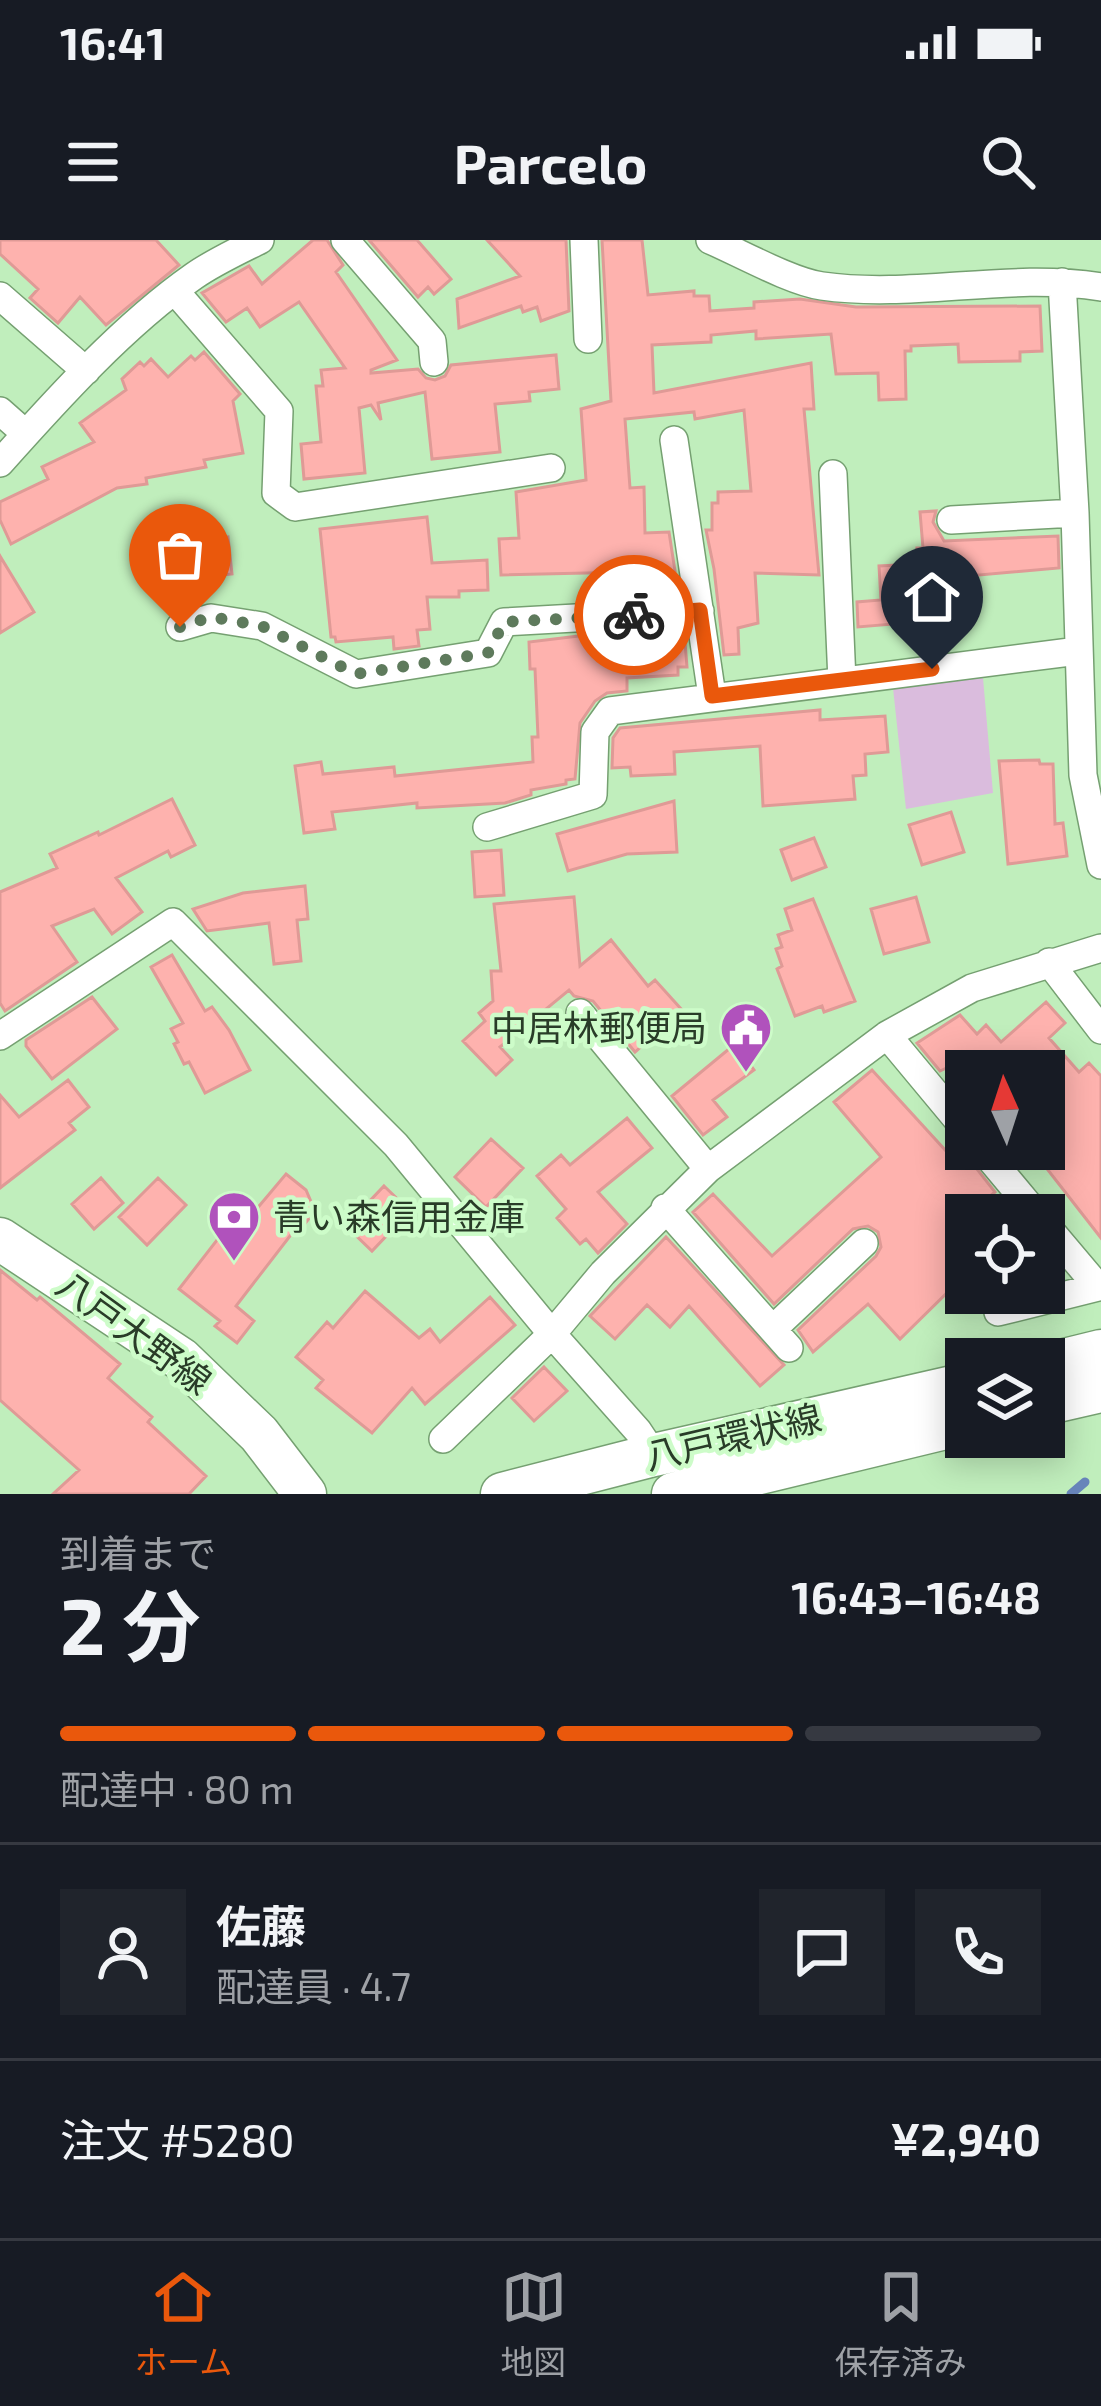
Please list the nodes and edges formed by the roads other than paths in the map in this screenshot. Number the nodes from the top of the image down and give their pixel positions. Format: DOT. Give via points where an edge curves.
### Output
graph roads {
  1 [pos="260,240"];
  2 [pos="346,240"];
  3 [pos="584,240"];
  4 [pos="710,240"];
  5 [pos="1062,283"];
  6 [pos="1101,287"];
  7 [pos="175,291"];
  8 [pos="0,296"];
  9 [pos="588,339"];
  10 [pos="434,362"];
  11 [pos="86,371"];
  12 [pos="0,411"];
  13 [pos="26,434"];
  14 [pos="674,440"];
  15 [pos="0,463"];
  16 [pos="551,468"];
  17 [pos="833,474"];
  18 [pos="1075,513"];
  19 [pos="951,520"];
  20 [pos="700,610"];
  21 [pos="180,627"];
  22 [pos="1085,632"];
  23 [pos="842,681"];
  24 [pos="712,696"];
  25 [pos="1093,788"];
  26 [pos="487,827"];
  27 [pos="1101,865"];
  28 [pos="1101,948"];
  29 [pos="1049,962"];
  30 [pos="580,1013"];
  31 [pos="1101,1030"];
  32 [pos="0,1036"];
  33 [pos="887,1036"];
  34 [pos="945,1105"];
  35 [pos="708,1169"];
  36 [pos="1000,1170"];
  37 [pos="1020,1194"];
  38 [pos="665,1208"];
  39 [pos="0,1239"];
  40 [pos="863,1243"];
  41 [pos="1065,1248"];
  42 [pos="1065,1295"];
  43 [pos="552,1334"];
  44 [pos="1101,1351"];
  45 [pos="1065,1360"];
  46 [pos="945,1389"];
  47 [pos="1101,1390"];
  48 [pos="1065,1399"];
  49 [pos="945,1428"];
  50 [pos="443,1439"];
  51 [pos="654,1455"];
  52 [pos="304,1494"];
  53 [pos="502,1494"];
  54 [pos="673,1494"];
  1 -- 7 [label="street"];
  2 -- 10 [label="street" via="431,340"];
  3 -- 9 [label="street"];
  4 -- 5 [label="street" via="818,286"];
  5 -- 6 [label="street"];
  5 -- 18 [label="street"];
  7 -- 11 [label="street"];
  7 -- 16 [label="street" via="279,411 276,493 295,507"];
  8 -- 11 [label="street"];
  11 -- 13 [label="street"];
  12 -- 13 [label="street"];
  13 -- 15 [label="street"];
  14 -- 20 [label="street"];
  17 -- 23 [label="street"];
  18 -- 19 [label="street"];
  18 -- 22 [label="street"];
  20 -- 21 [label="street" via="504,622 488,653 356,674 262,626 211,617"];
  20 -- 24 [label="street"];
  22 -- 23 [label="street"];
  22 -- 25 [label="street"];
  23 -- 24 [label="street"];
  24 -- 26 [label="street" via="610,711 595,732 593,795"];
  25 -- 27 [label="street"];
  28 -- 29 [label="street"];
  29 -- 31 [label="street"];
  29 -- 33 [label="street" via="971,988"];
  30 -- 35 [label="street"];
  32 -- 43 [label="street" via="173,922 396,1144"];
  33 -- 34 [label="street"];
  33 -- 35 [label="street"];
  35 -- 38 [label="street"];
  36 -- 37 [label="street"];
  38 -- 40 [label="street" via="781,1338"];
  38 -- 43 [label="street"];
  39 -- 52 [label="main road, 八戸大野線" via="182,1358 259,1434"];
  41 -- 42 [label="street" via="1098,1287"];
  43 -- 50 [label="street"];
  43 -- 51 [label="street"];
  44 -- 45 [label="main road"];
  46 -- 51 [label="main road, 八戸環状線"];
  47 -- 48 [label="main road"];
  49 -- 54 [label="main road, 八戸環状線"];
  51 -- 53 [label="main road, 八戸環状線"];
}
